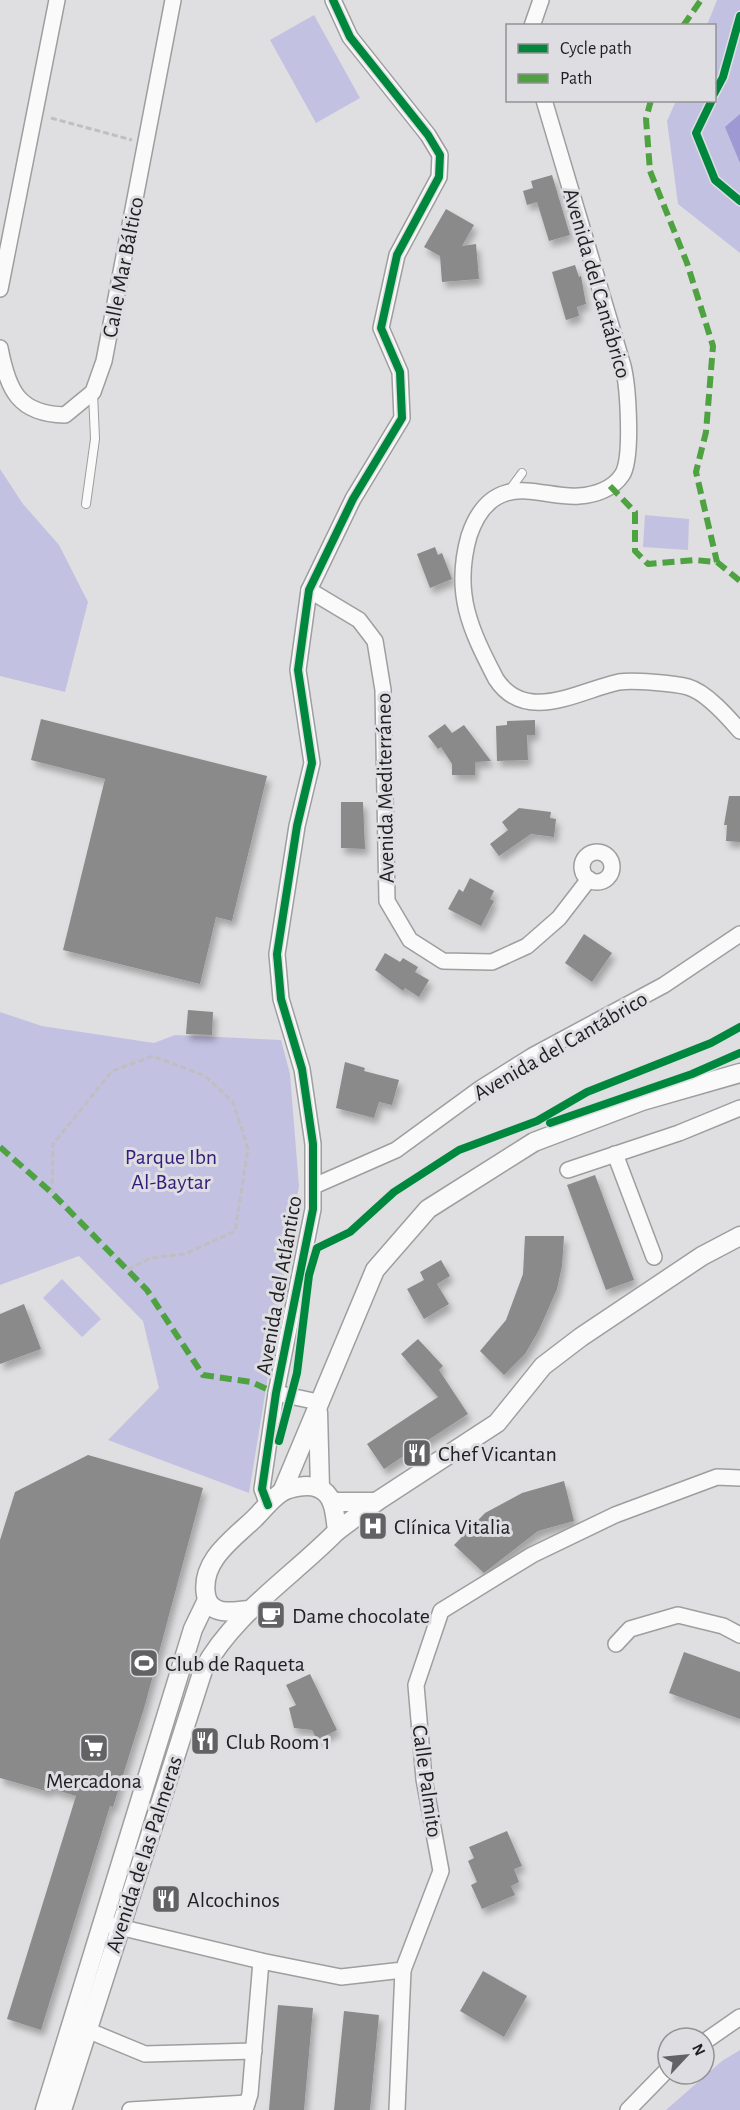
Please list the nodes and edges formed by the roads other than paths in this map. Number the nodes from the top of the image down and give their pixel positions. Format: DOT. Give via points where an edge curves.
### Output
graph roads {
  1 [pos="57,0"];
  2 [pos="173,0"];
  3 [pos="333,0"];
  4 [pos="541,0"];
  5 [pos="532,24"];
  6 [pos="545,102"];
  7 [pos="0,289"];
  8 [pos="0,348"];
  9 [pos="93,392"];
  10 [pos="522,473"];
  11 [pos="508,492"];
  12 [pos="86,504"];
  13 [pos="309,590"];
  14 [pos="740,731"];
  15 [pos="589,879"];
  16 [pos="740,934"];
  17 [pos="740,1072"];
  18 [pos="740,1108"];
  19 [pos="615,1154"];
  20 [pos="568,1170"];
  21 [pos="314,1186"];
  22 [pos="740,1236"];
  23 [pos="654,1257"];
  24 [pos="276,1393"];
  25 [pos="318,1402"];
  26 [pos="740,1478"];
  27 [pos="320,1488"];
  28 [pos="282,1492"];
  29 [pos="333,1502"];
  30 [pos="376,1502"];
  31 [pos="268,1505"];
  32 [pos="337,1531"];
  33 [pos="207,1600"];
  34 [pos="248,1610"];
  35 [pos="740,1635"];
  36 [pos="616,1644"];
  37 [pos="111,1925"];
  38 [pos="261,1962"];
  39 [pos="404,1970"];
  40 [pos="740,2017"];
  41 [pos="87,2030"];
  42 [pos="716,2034"];
  43 [pos="254,2051"];
  44 [pos="656,2081"];
  45 [pos="246,2106"];
  46 [pos="45,2110"];
  47 [pos="62,2110"];
  48 [pos="130,2110"];
  49 [pos="397,2110"];
  50 [pos="628,2110"];
  1 -- 7 [label="street"];
  2 -- 9 [label="street, Calle Mar Báltico" via="104,361"];
  3 -- 13 [label="street, Avenida del Atlántico" via="350,37 440,155 439,177 397,255 381,328 400,372 402,418 353,499"];
  4 -- 5 [label="street"];
  6 -- 11 [label="street, Avenida del Cantábrico" via="623,366 628,394 626,464 622,475 601,492 578,496"];
  8 -- 9 [label="street" via="5,373 17,400 45,414 65,415"];
  9 -- 12 [label="lane" via="95,439"];
  10 -- 11 [label="lane"];
  11 -- 14 [label="street" via="490,502 476,519 462,568 470,623 501,687 516,696 552,702 620,682 689,687 719,708"];
  13 -- 15 [label="street, Avenida Mediterráneo" via="359,620 375,641 383,690 387,901 410,940 443,961 492,962 527,946 559,918"];
  13 -- 21 [label="street, Avenida del Atlántico" via="298,670 312,763 297,826 277,954 281,999 302,1069 313,1144"];
  16 -- 21 [label="street, Avenida del Cantábrico" via="663,985 481,1088 396,1150"];
  17 -- 25 [label="street" via="642,1101 534,1142 428,1209 375,1270"];
  18 -- 19 [label="street"];
  19 -- 20 [label="street"];
  19 -- 23 [label="street"];
  21 -- 24 [label="street, Avenida del Atlántico" via="313,1209"];
  22 -- 30 [label="street" via="702,1256 581,1336 543,1365 497,1423"];
  24 -- 25 [label="street"];
  24 -- 31 [label="street, Avenida del Atlántico" via="262,1489"];
  25 -- 27 [label="street"];
  25 -- 28 [label="street"];
  26 -- 39 [label="street, Calle Palmito" via="717,1477 615,1515 532,1555 441,1611 416,1685 424,1779 441,1871"];
  27 -- 28 [label="street" via="306,1486"];
  27 -- 29 [label="street"];
  28 -- 31 [label="street"];
  29 -- 30 [label="street"];
  29 -- 32 [label="street"];
  30 -- 32 [label="street"];
  31 -- 33 [label="street" via="211,1564 204,1579"];
  32 -- 34 [label="street, Avenida de las Palmeras" via="274,1591"];
  33 -- 34 [label="street" via="224,1612"];
  33 -- 37 [label="street, Avenida de las Palmeras" via="193,1629"];
  34 -- 37 [label="street, Avenida de las Palmeras" via="216,1647 203,1670"];
  35 -- 36 [label="street" via="723,1626 678,1615 630,1629"];
  37 -- 38 [label="street"];
  37 -- 41 [label="street, Avenida de las Palmeras"];
  37 -- 46 [label="street, Avenida de las Palmeras"];
  38 -- 39 [label="street" via="341,1977"];
  38 -- 43 [label="street"];
  39 -- 49 [label="street, Calle Palmito"];
  40 -- 42 [label="street"];
  41 -- 43 [label="street" via="145,2054"];
  41 -- 47 [label="street, Avenida de las Palmeras"];
  43 -- 45 [label="street"];
  44 -- 50 [label="street"];
  45 -- 48 [label="street"];
}
